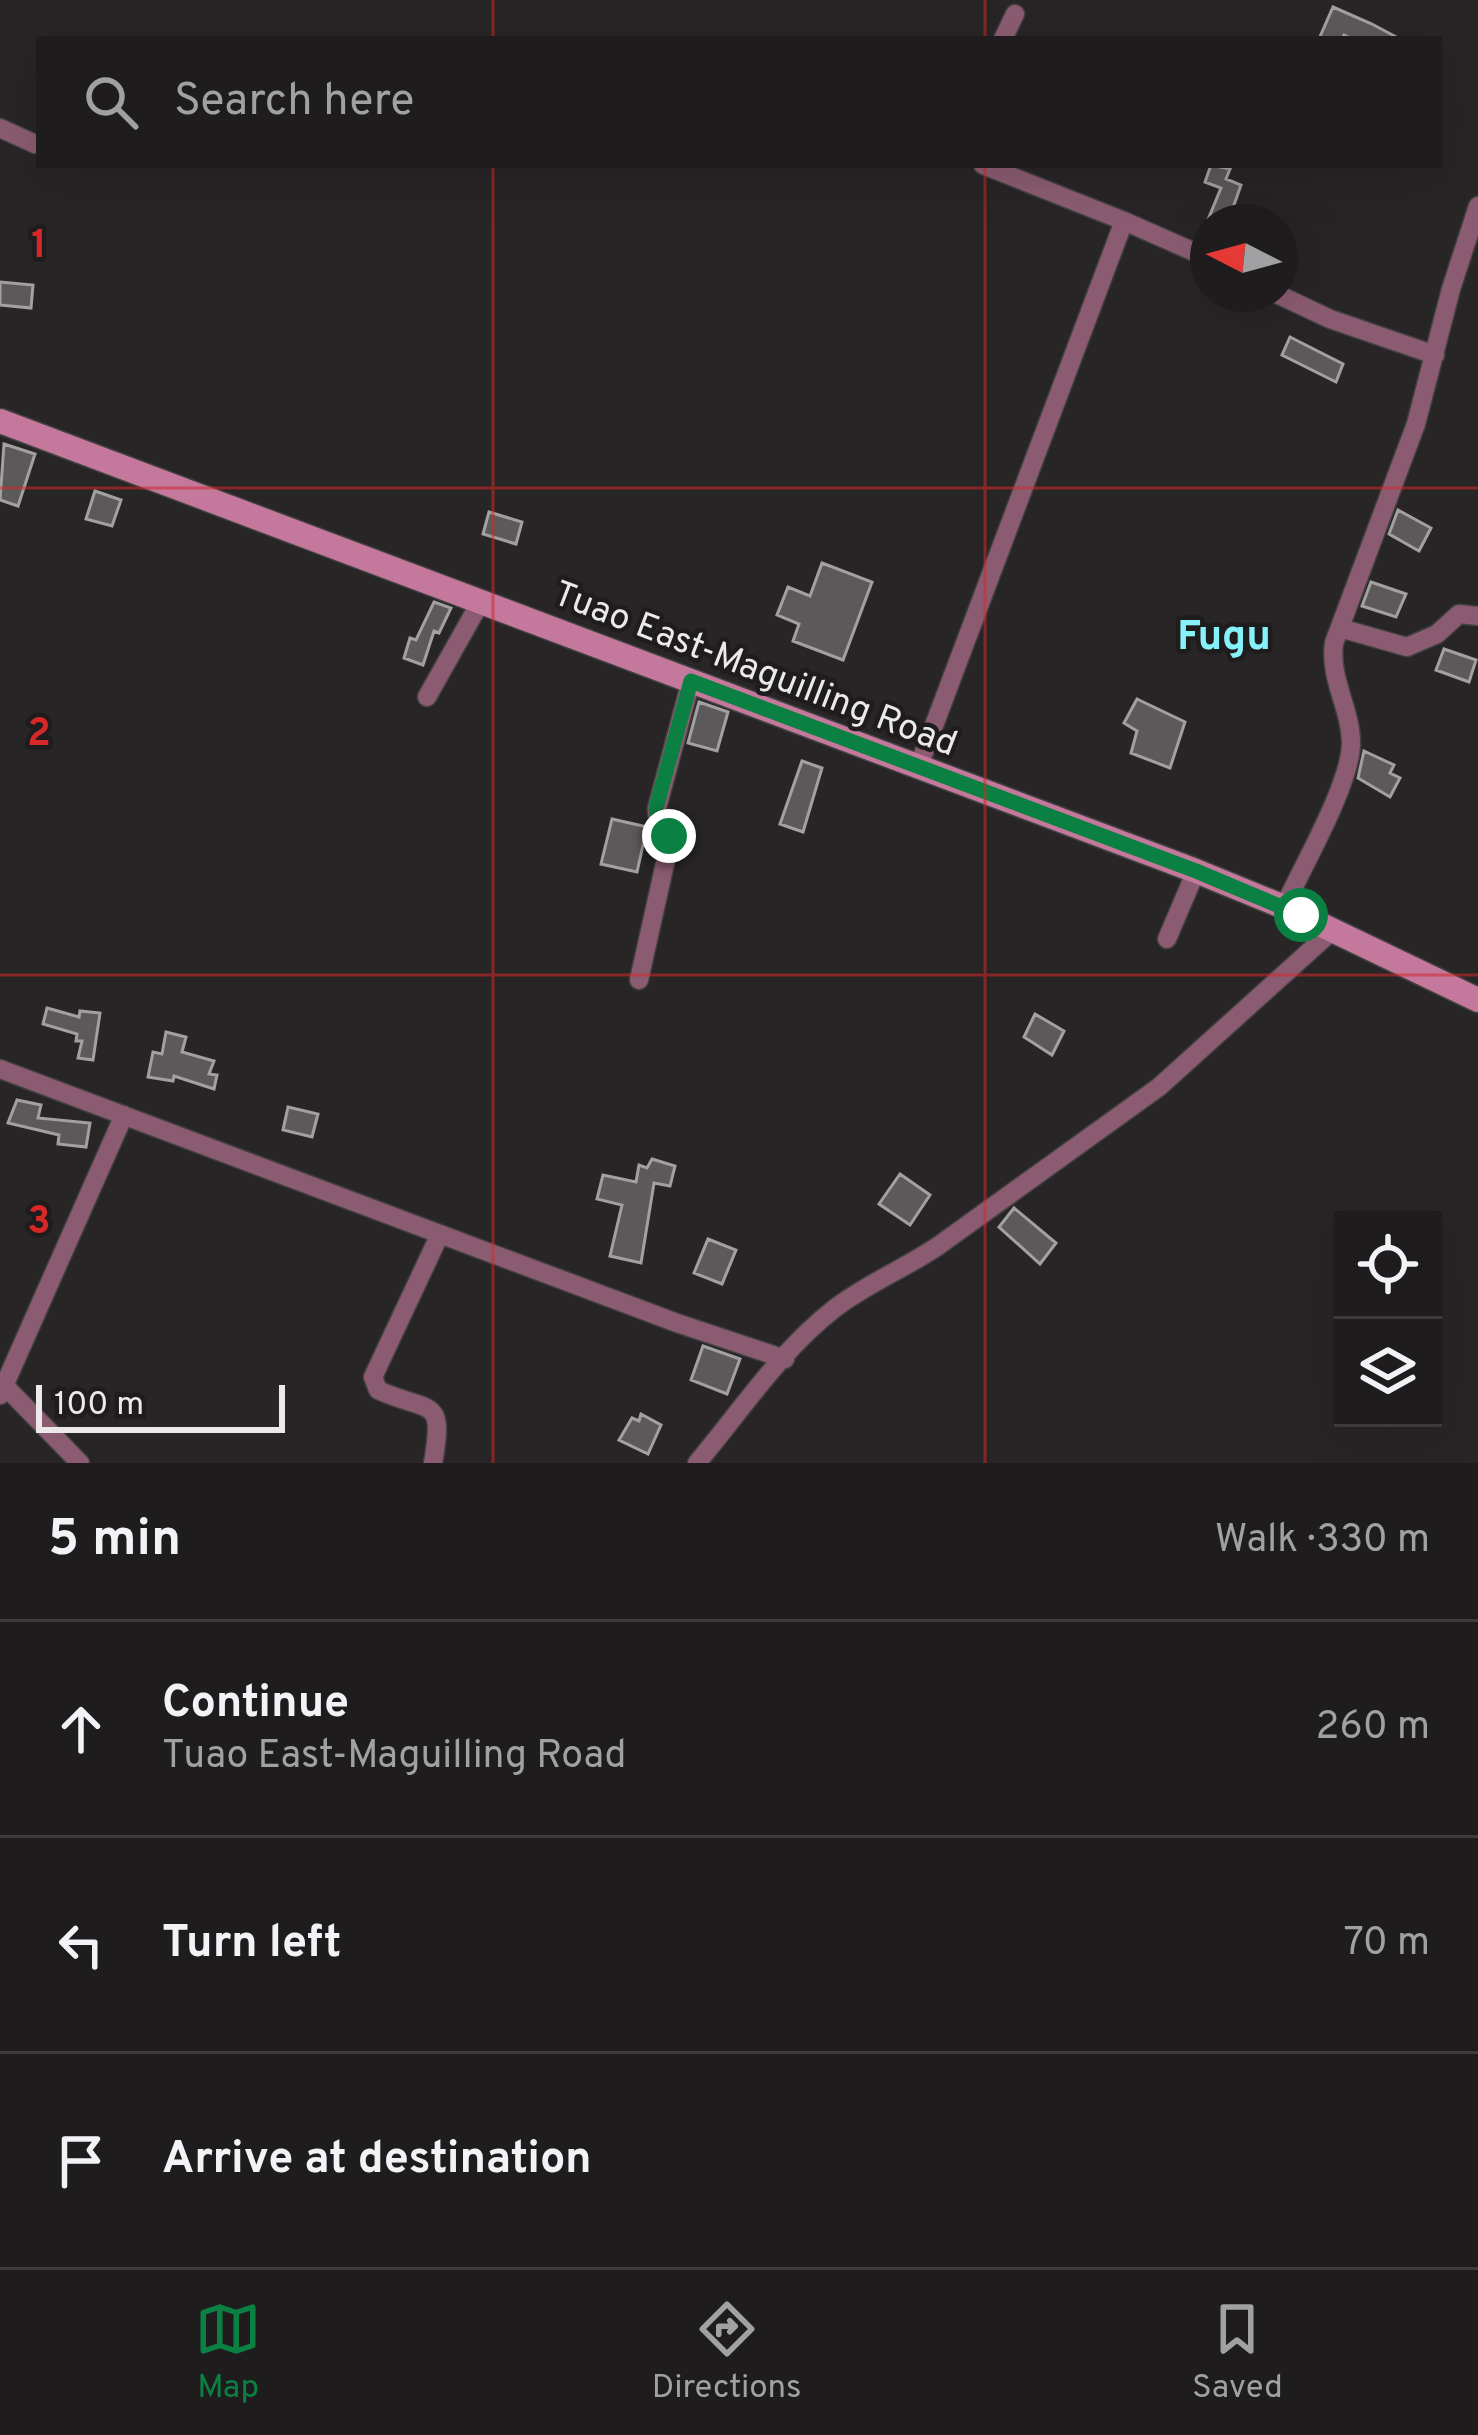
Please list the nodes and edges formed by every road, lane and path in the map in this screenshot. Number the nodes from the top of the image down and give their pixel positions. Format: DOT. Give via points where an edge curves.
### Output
graph roads {
  1 [pos="1015,14"];
  2 [pos="1004,36"];
  3 [pos="0,128"];
  4 [pos="35,144"];
  5 [pos="991,168"];
  6 [pos="1478,206"];
  7 [pos="1124,221"];
  8 [pos="1190,250"];
  9 [pos="1298,303"];
  10 [pos="1435,356"];
  11 [pos="0,421"];
  12 [pos="481,601"];
  13 [pos="1478,616"];
  14 [pos="1340,628"];
  15 [pos="691,681"];
  16 [pos="427,697"];
  17 [pos="918,768"];
  18 [pos="1196,871"];
  19 [pos="1284,907"];
  20 [pos="1333,930"];
  21 [pos="1167,939"];
  22 [pos="639,980"];
  23 [pos="1478,1000"];
  24 [pos="0,1069"];
  25 [pos="124,1114"];
  26 [pos="440,1234"];
  27 [pos="785,1359"];
  28 [pos="1,1387"];
  29 [pos="80,1463"];
  30 [pos="433,1463"];
  31 [pos="697,1463"];
  1 -- 2 [label="street"];
  3 -- 4 [label="street"];
  5 -- 7 [label="street"];
  6 -- 10 [label="street"];
  7 -- 8 [label="street"];
  7 -- 17 [label="street"];
  9 -- 10 [label="street"];
  10 -- 14 [label="street"];
  11 -- 12 [label="main road, Tuao East-Maguilling Road"];
  12 -- 15 [label="main road, Tuao East-Maguilling Road"];
  12 -- 16 [label="street"];
  13 -- 14 [label="street" via="1459,614 1408,646"];
  14 -- 19 [label="street" via="1333,672 1349,758"];
  15 -- 17 [label="main road, Tuao East-Maguilling Road"];
  15 -- 22 [label="street" via="656,808 670,841"];
  17 -- 18 [label="main road, Tuao East-Maguilling Road"];
  18 -- 19 [label="main road, Tuao East-Maguilling Road"];
  18 -- 21 [label="street"];
  19 -- 20 [label="main road, Tuao East-Maguilling Road"];
  20 -- 23 [label="main road, Tuao East-Maguilling Road"];
  20 -- 27 [label="street" via="1159,1087 907,1268 866,1285"];
  24 -- 25 [label="street"];
  25 -- 26 [label="street"];
  25 -- 28 [label="street"];
  26 -- 27 [label="street"];
  26 -- 30 [label="street" via="373,1377 379,1390 437,1415"];
  27 -- 31 [label="street"];
  28 -- 29 [label="street"];
}
